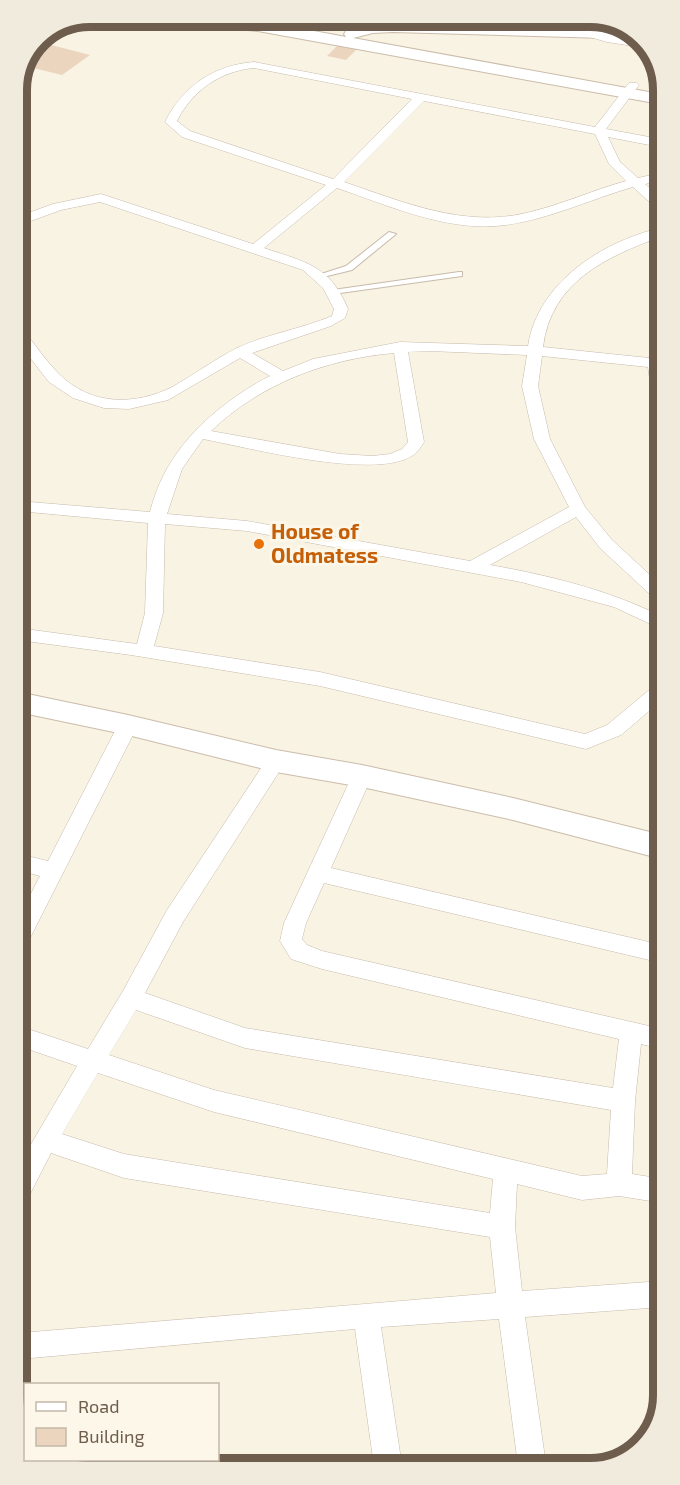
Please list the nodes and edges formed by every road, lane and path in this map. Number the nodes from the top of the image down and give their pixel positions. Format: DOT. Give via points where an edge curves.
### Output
graph roads {
  1 [pos="264,27"];
  2 [pos="311,27"];
  3 [pos="587,33"];
  4 [pos="352,34"];
  5 [pos="620,34"];
  6 [pos="632,43"];
  7 [pos="630,89"];
  8 [pos="653,90"];
  9 [pos="653,97"];
  10 [pos="420,98"];
  11 [pos="599,130"];
  12 [pos="653,141"];
  13 [pos="653,178"];
  14 [pos="633,181"];
  15 [pos="336,183"];
  16 [pos="653,198"];
  17 [pos="27,218"];
  18 [pos="392,234"];
  19 [pos="653,235"];
  20 [pos="255,249"];
  21 [pos="459,274"];
  22 [pos="319,276"];
  23 [pos="333,292"];
  24 [pos="27,343"];
  25 [pos="400,346"];
  26 [pos="240,352"];
  27 [pos="535,352"];
  28 [pos="653,363"];
  29 [pos="279,375"];
  30 [pos="200,434"];
  31 [pos="27,507"];
  32 [pos="578,509"];
  33 [pos="157,518"];
  34 [pos="472,567"];
  35 [pos="653,588"];
  36 [pos="653,618"];
  37 [pos="27,635"];
  38 [pos="144,651"];
  39 [pos="653,698"];
  40 [pos="27,706"];
  41 [pos="128,725"];
  42 [pos="276,761"];
  43 [pos="362,776"];
  44 [pos="653,845"];
  45 [pos="27,864"];
  46 [pos="54,871"];
  47 [pos="316,873"];
  48 [pos="27,923"];
  49 [pos="653,952"];
  50 [pos="131,998"];
  51 [pos="631,1032"];
  52 [pos="653,1038"];
  53 [pos="27,1039"];
  54 [pos="94,1061"];
  55 [pos="623,1101"];
  56 [pos="45,1140"];
  57 [pos="506,1170"];
  58 [pos="27,1175"];
  59 [pos="619,1184"];
  60 [pos="653,1189"];
  61 [pos="502,1227"];
  62 [pos="653,1295"];
  63 [pos="510,1305"];
  64 [pos="366,1315"];
  65 [pos="27,1345"];
  66 [pos="387,1458"];
  67 [pos="531,1458"];
  1 -- 7 [label="street"];
  2 -- 4 [label="street"];
  3 -- 4 [label="street" via="393,27"];
  3 -- 5 [label="street"];
  3 -- 6 [label="street"];
  4 -- 7 [label="street"];
  7 -- 8 [label="street"];
  7 -- 9 [label="street"];
  7 -- 11 [label="street"];
  10 -- 11 [label="street"];
  10 -- 15 [label="street"];
  10 -- 15 [label="street" via="243,65 223,70 176,108 171,122 186,134"];
  11 -- 12 [label="street"];
  11 -- 14 [label="street" via="615,164"];
  13 -- 14 [label="street"];
  14 -- 15 [label="street" via="550,212 505,221 451,218 415,210"];
  14 -- 16 [label="street"];
  15 -- 20 [label="street"];
  17 -- 20 [label="street" via="101,198"];
  18 -- 22 [label="lane" via="349,268"];
  19 -- 27 [label="street" via="610,251 575,275 545,311"];
  20 -- 22 [label="street" via="308,267"];
  21 -- 23 [label="lane"];
  22 -- 23 [label="street"];
  23 -- 26 [label="street" via="341,309 338,318"];
  24 -- 26 [label="street" via="59,382 92,402 122,406 153,402"];
  25 -- 27 [label="street"];
  25 -- 29 [label="street" via="322,360"];
  25 -- 30 [label="street" via="416,442 408,452 393,458 340,459"];
  26 -- 29 [label="street"];
  27 -- 28 [label="street"];
  27 -- 32 [label="street" via="530,386 542,439"];
  29 -- 30 [label="street" via="235,402"];
  30 -- 33 [label="street" via="175,467"];
  31 -- 33 [label="street"];
  32 -- 34 [label="street"];
  32 -- 35 [label="street" via="606,544"];
  33 -- 34 [label="street" via="247,526"];
  33 -- 38 [label="street" via="152,623"];
  34 -- 36 [label="street" via="620,603"];
  37 -- 38 [label="street"];
  38 -- 39 [label="street" via="320,679 586,742 614,730"];
  40 -- 41 [label="street"];
  41 -- 42 [label="street"];
  41 -- 46 [label="street"];
  42 -- 43 [label="street"];
  42 -- 50 [label="street" via="175,916"];
  43 -- 44 [label="street"];
  43 -- 47 [label="street"];
  45 -- 46 [label="street"];
  46 -- 48 [label="street"];
  47 -- 49 [label="street"];
  47 -- 51 [label="street" via="291,941 299,952"];
  50 -- 54 [label="street"];
  50 -- 55 [label="street" via="245,1038"];
  51 -- 52 [label="street"];
  51 -- 55 [label="street"];
  53 -- 54 [label="street"];
  54 -- 56 [label="street"];
  54 -- 57 [label="street" via="214,1101"];
  55 -- 59 [label="street"];
  56 -- 58 [label="street"];
  56 -- 61 [label="street" via="124,1166"];
  57 -- 59 [label="street" via="582,1188"];
  57 -- 61 [label="street"];
  59 -- 60 [label="street"];
  61 -- 63 [label="street"];
  62 -- 63 [label="street"];
  63 -- 64 [label="street"];
  63 -- 67 [label="street"];
  64 -- 65 [label="street"];
  64 -- 66 [label="street"];
}
